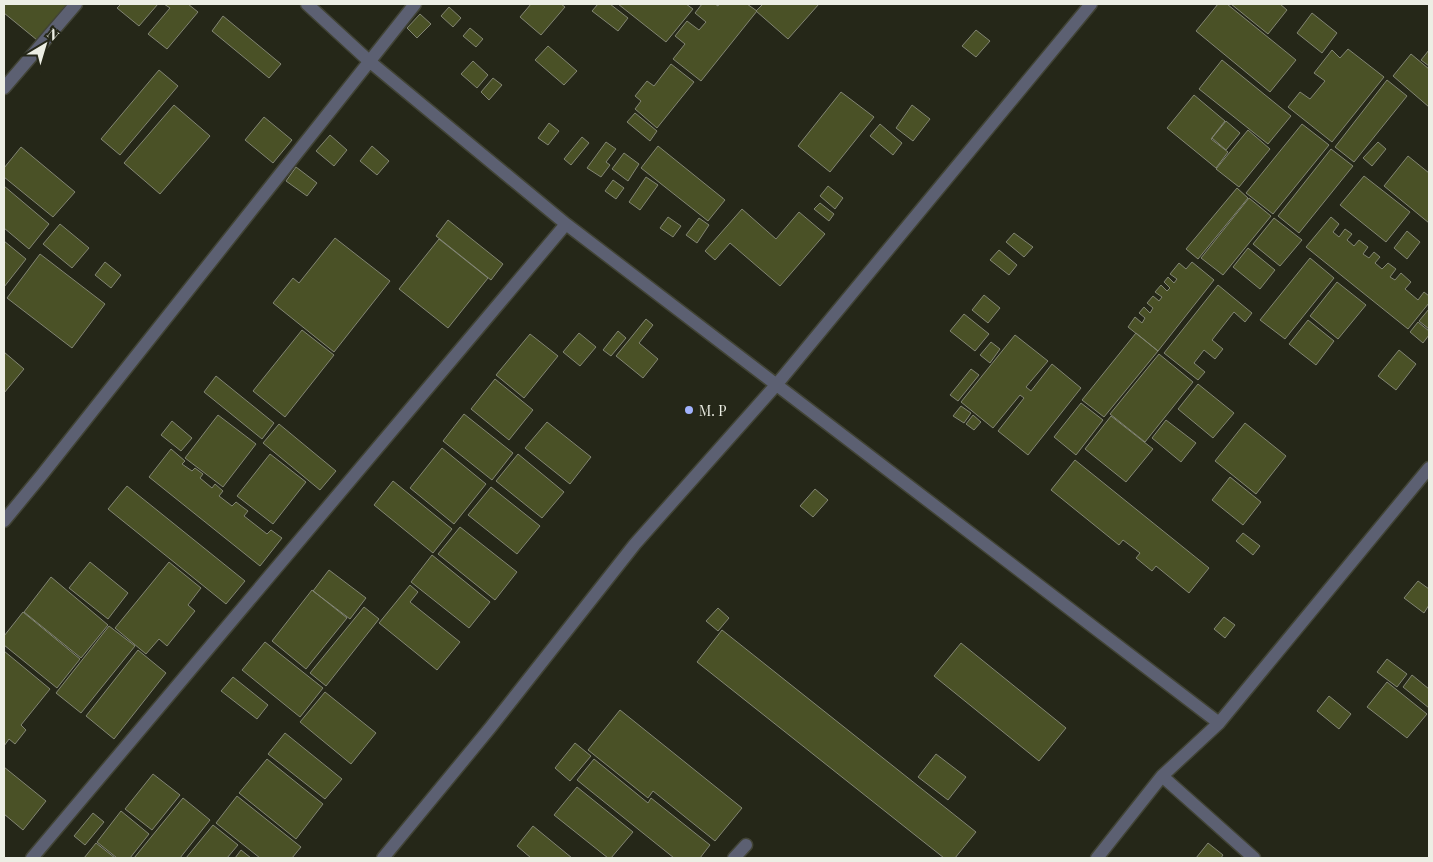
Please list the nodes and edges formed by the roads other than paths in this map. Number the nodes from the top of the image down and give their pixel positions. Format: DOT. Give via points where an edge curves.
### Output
graph roads {
  1 [pos="76,4"];
  2 [pos="307,4"];
  3 [pos="415,4"];
  4 [pos="1090,4"];
  5 [pos="369,61"];
  6 [pos="4,88"];
  7 [pos="566,224"];
  8 [pos="777,384"];
  9 [pos="1429,468"];
  10 [pos="4,520"];
  11 [pos="1219,722"];
  12 [pos="1162,776"];
  13 [pos="746,845"];
  14 [pos="32,858"];
  15 [pos="383,858"];
  16 [pos="734,858"];
  17 [pos="1097,858"];
  18 [pos="1254,858"];
  1 -- 6 [label="street"];
  2 -- 5 [label="street"];
  3 -- 5 [label="street"];
  4 -- 8 [label="street"];
  5 -- 7 [label="street"];
  5 -- 10 [label="street" via="48,469"];
  7 -- 8 [label="street"];
  7 -- 14 [label="street"];
  8 -- 11 [label="street"];
  8 -- 15 [label="street" via="635,544"];
  9 -- 11 [label="street"];
  11 -- 12 [label="street"];
  12 -- 17 [label="street"];
  12 -- 18 [label="street"];
  13 -- 16 [label="street"];
}
